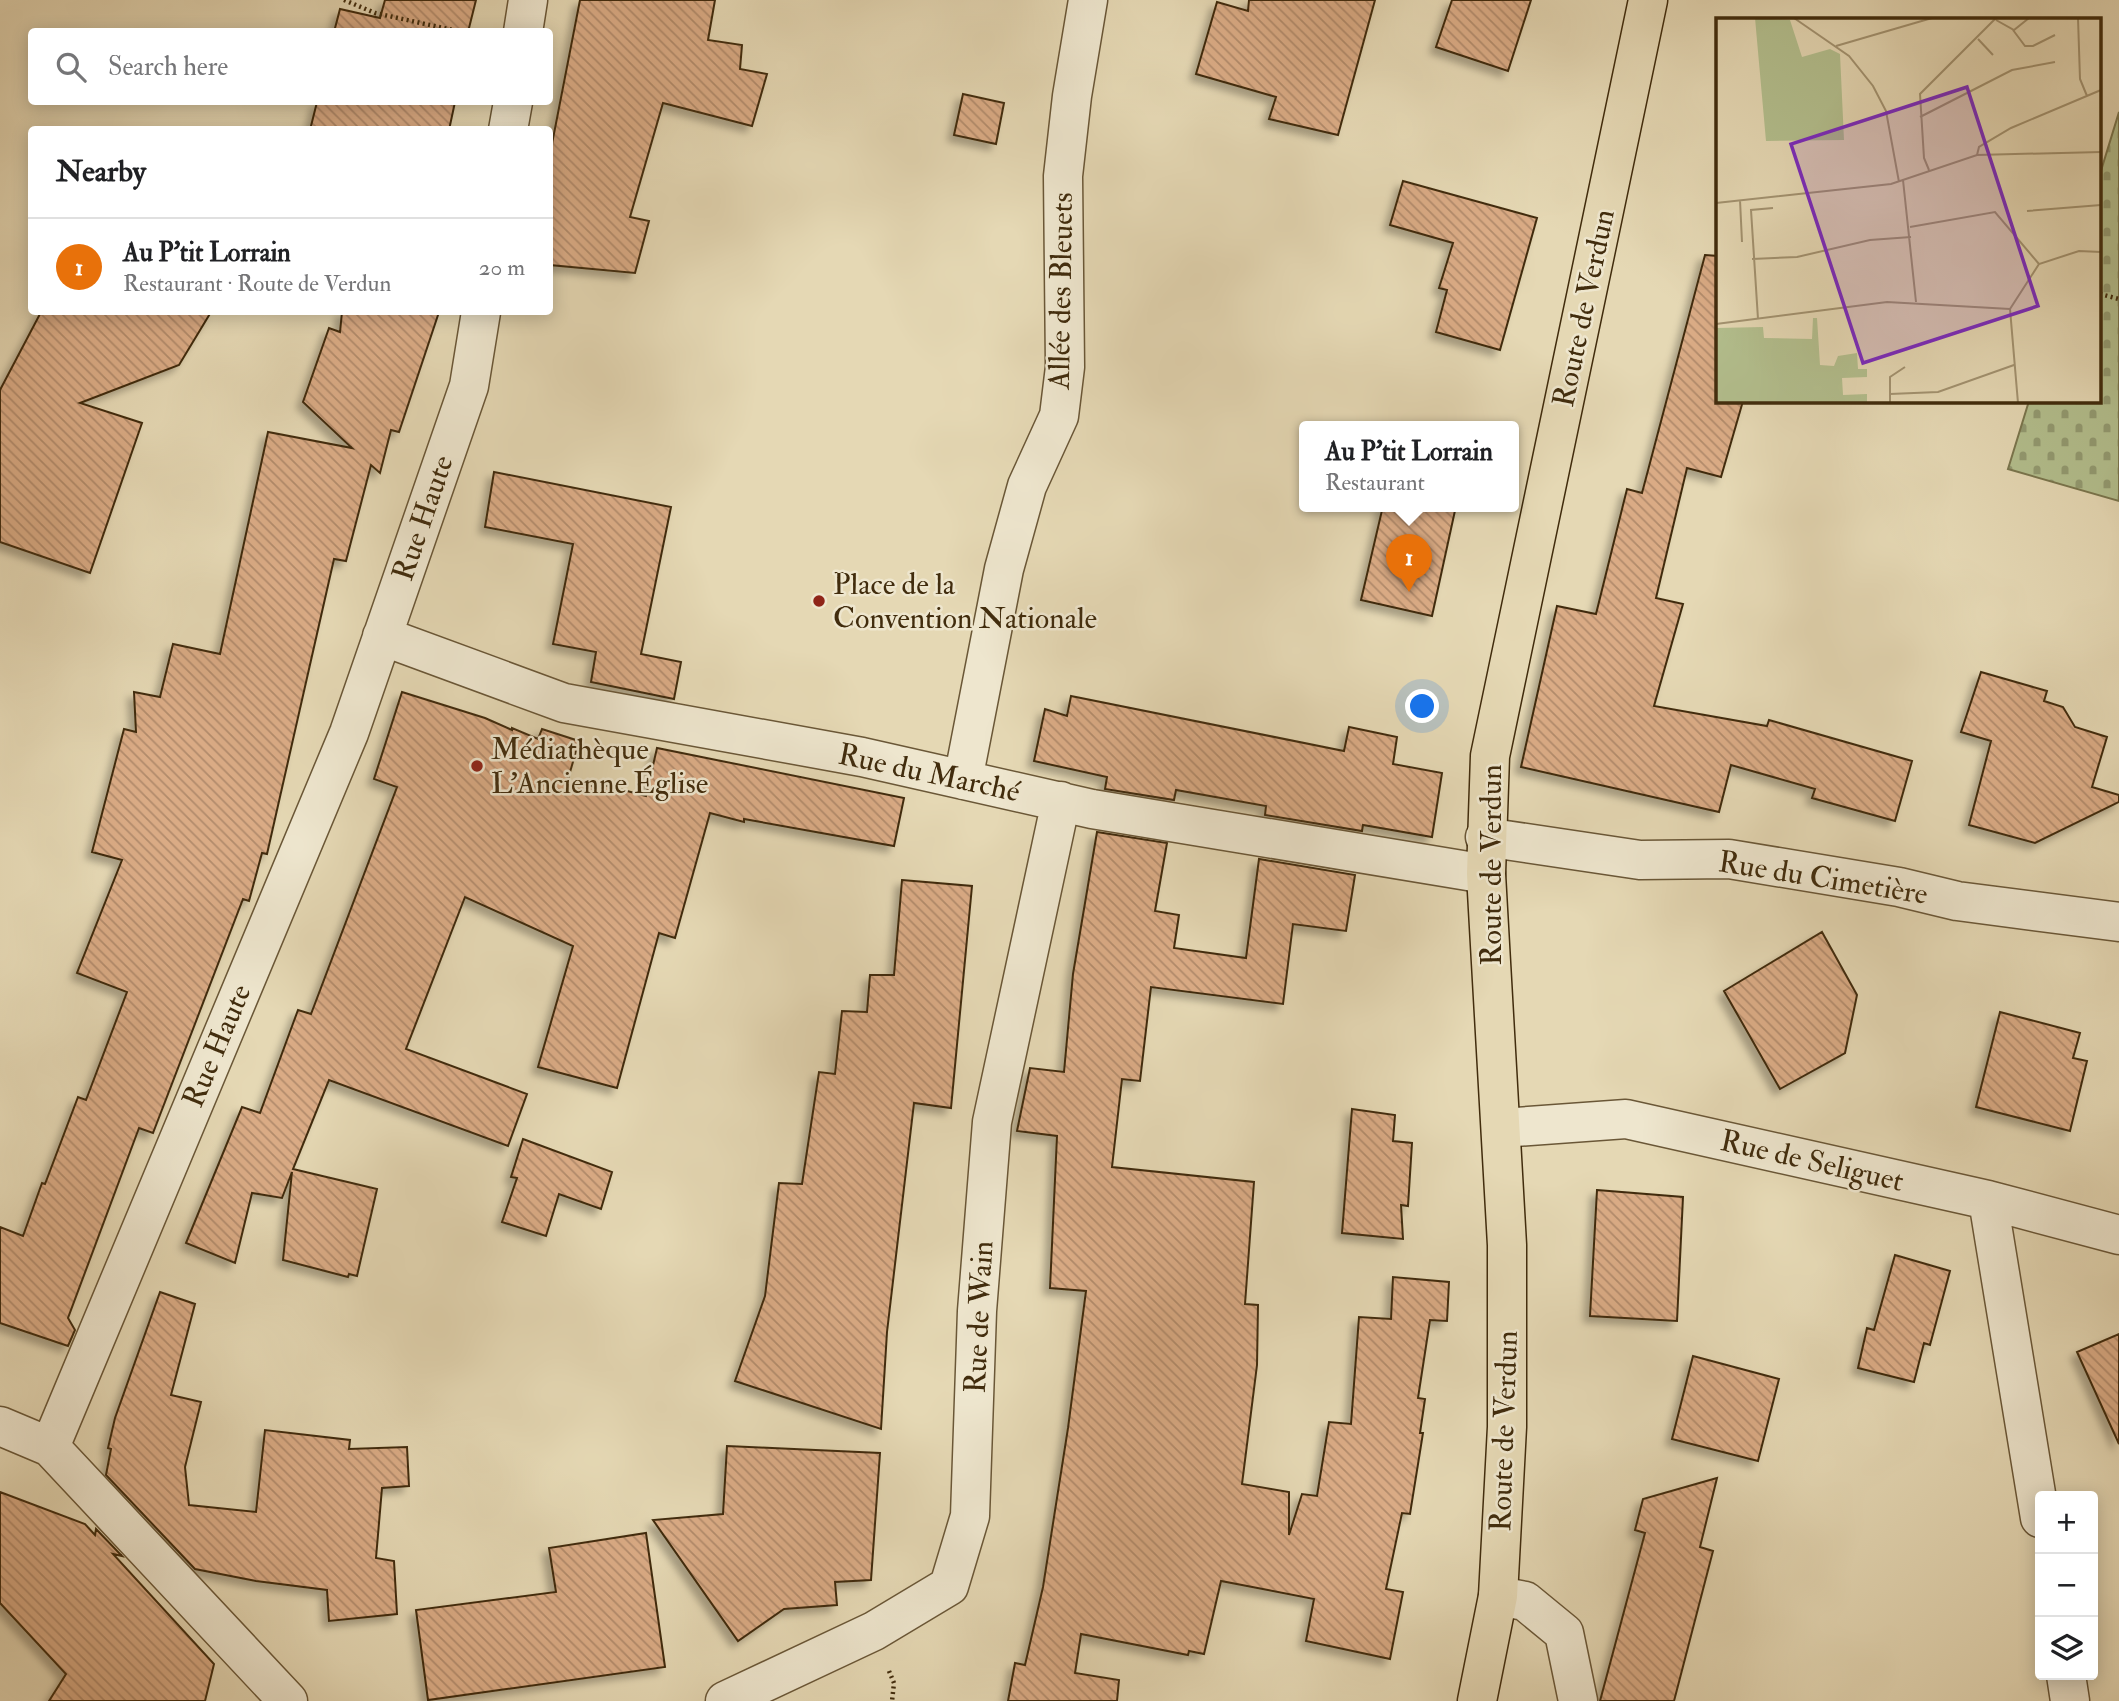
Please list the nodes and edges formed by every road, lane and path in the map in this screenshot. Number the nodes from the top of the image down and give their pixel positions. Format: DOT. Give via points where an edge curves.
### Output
graph roads {
  1 [pos="344,0"];
  2 [pos="528,0"];
  3 [pos="1088,0"];
  4 [pos="1648,0"];
  5 [pos="444,28"];
  6 [pos="524,28"];
  7 [pos="512,105"];
  8 [pos="509,126"];
  9 [pos="2102,295"];
  10 [pos="2119,299"];
  11 [pos="481,315"];
  12 [pos="382,636"];
  13 [pos="964,780"];
  14 [pos="1061,801"];
  15 [pos="1486,856"];
  16 [pos="2119,922"];
  17 [pos="1502,1128"];
  18 [pos="1988,1200"];
  19 [pos="2119,1235"];
  20 [pos="0,1426"];
  21 [pos="50,1447"];
  22 [pos="2036,1491"];
  23 [pos="1498,1596"];
  24 [pos="2067,1680"];
  25 [pos="288,1701"];
  26 [pos="726,1701"];
  27 [pos="1477,1701"];
  28 [pos="1578,1701"];
  29 [pos="2070,1701"];
  1 -- 5 [label="path" via="375,13"];
  2 -- 6 [label="street"];
  3 -- 13 [label="street, Allée des Bleuets" via="1063,176 1065,367 1059,416 1027,486 1004,569"];
  4 -- 15 [label="main road, Route de Verdun" via="1489,756"];
  7 -- 8 [label="street"];
  9 -- 10 [label="path"];
  11 -- 12 [label="street, Rue Haute" via="469,386"];
  12 -- 13 [label="street, Rue du Marché" via="564,703 696,714"];
  12 -- 21 [label="street, Rue Haute" via="349,733"];
  13 -- 14 [label="street, Rue du Marché"];
  14 -- 15 [label="street, Rue du Marché" via="1105,812"];
  14 -- 26 [label="street, Rue de Wain" via="992,1122 977,1311 971,1516 949,1586 874,1631"];
  15 -- 16 [label="street, Rue du Cimetière" via="1729,859 1957,901"];
  15 -- 17 [label="main road, Route de Verdun"];
  17 -- 18 [label="street, Rue de Seliguet" via="1626,1119"];
  17 -- 23 [label="main road, Route de Verdun" via="1507,1413"];
  18 -- 19 [label="street, Rue de Seliguet"];
  18 -- 22 [label="street"];
  20 -- 21 [label="street"];
  21 -- 25 [label="street"];
  23 -- 27 [label="main road, Route de Verdun"];
  23 -- 28 [label="street" via="1525,1601 1564,1633"];
  24 -- 29 [label="street"];
}
